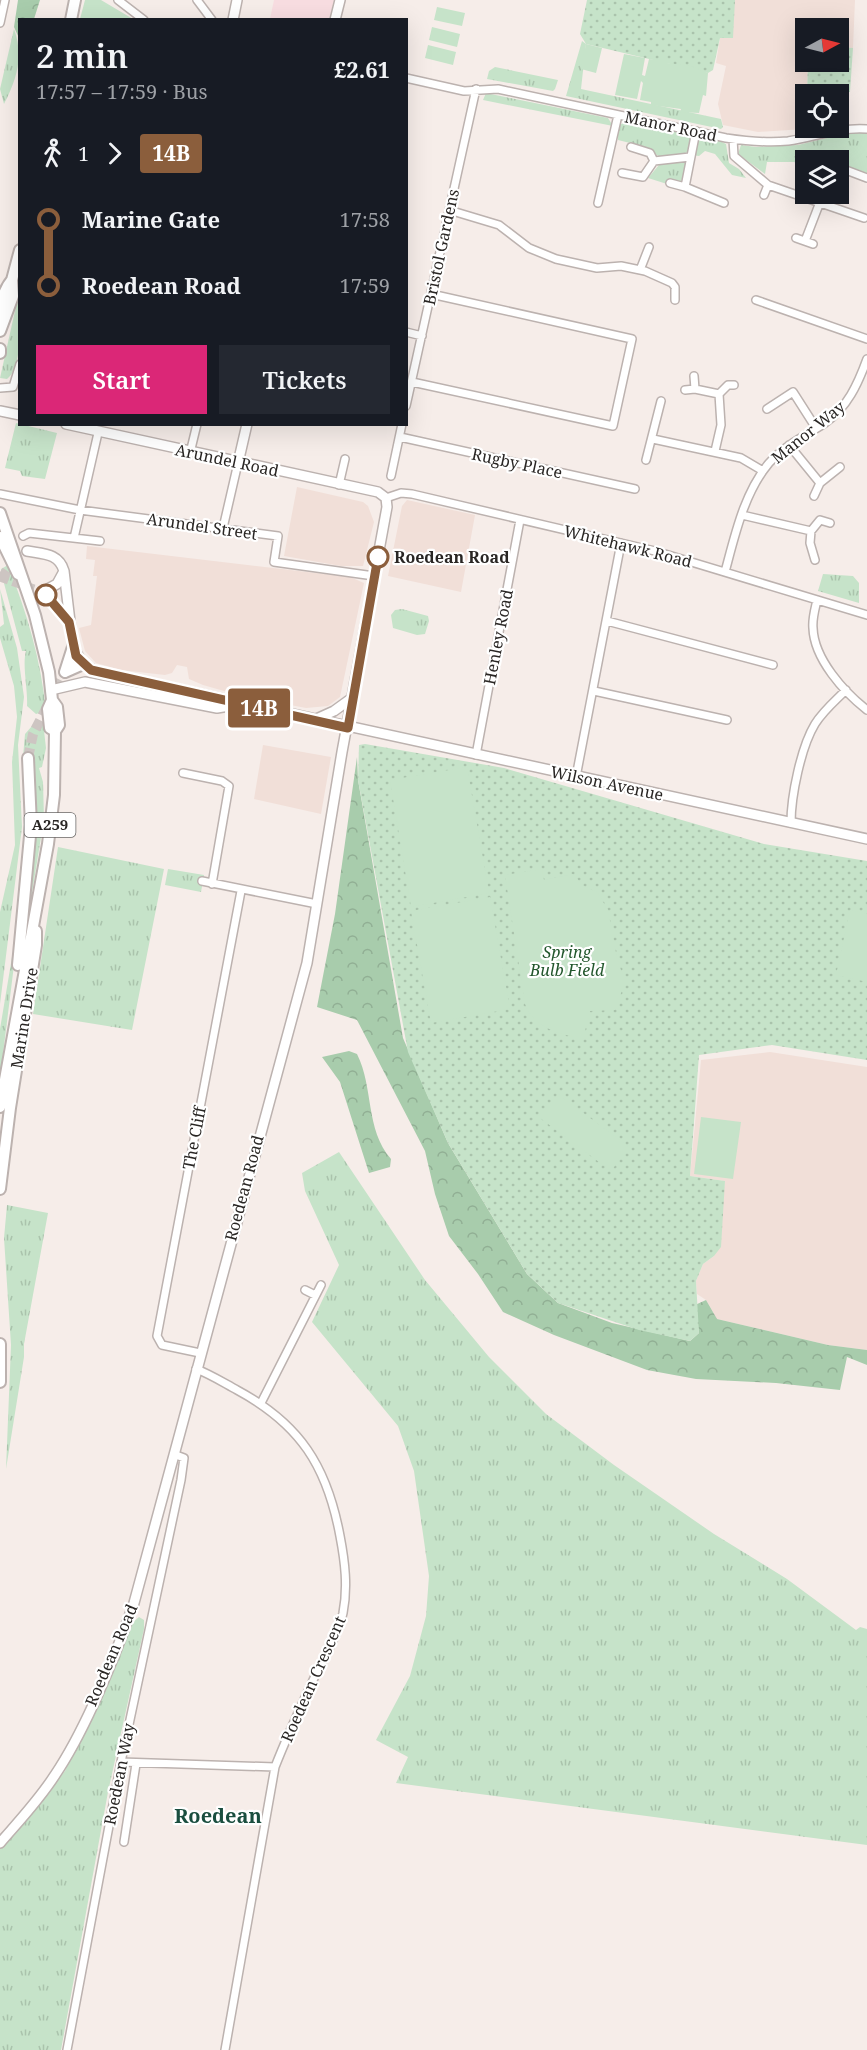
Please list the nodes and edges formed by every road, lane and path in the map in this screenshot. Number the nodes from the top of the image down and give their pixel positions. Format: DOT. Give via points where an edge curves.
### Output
graph roads {
  1 [pos="5,0"];
  2 [pos="75,0"];
  3 [pos="118,0"];
  4 [pos="197,0"];
  5 [pos="237,0"];
  6 [pos="340,0"];
  7 [pos="71,18"];
  8 [pos="141,18"];
  9 [pos="210,18"];
  10 [pos="233,18"];
  11 [pos="336,18"];
  12 [pos="0,23"];
  13 [pos="408,78"];
  14 [pos="476,89"];
  15 [pos="618,115"];
  16 [pos="867,129"];
  17 [pos="696,131"];
  18 [pos="733,139"];
  19 [pos="631,147"];
  20 [pos="690,158"];
  21 [pos="654,161"];
  22 [pos="849,171"];
  23 [pos="622,173"];
  24 [pos="867,178"];
  25 [pos="670,183"];
  26 [pos="768,185"];
  27 [pos="685,187"];
  28 [pos="795,194"];
  29 [pos="764,195"];
  30 [pos="598,203"];
  31 [pos="724,203"];
  32 [pos="819,204"];
  33 [pos="826,204"];
  34 [pos="449,210"];
  35 [pos="864,218"];
  36 [pos="796,238"];
  37 [pos="805,241"];
  38 [pos="813,244"];
  39 [pos="649,247"];
  40 [pos="18,259"];
  41 [pos="640,270"];
  42 [pos="431,294"];
  43 [pos="675,300"];
  44 [pos="756,300"];
  45 [pos="0,331"];
  46 [pos="408,332"];
  47 [pos="422,336"];
  48 [pos="867,339"];
  49 [pos="867,359"];
  50 [pos="18,370"];
  51 [pos="694,376"];
  52 [pos="412,382"];
  53 [pos="734,385"];
  54 [pos="0,388"];
  55 [pos="696,389"];
  56 [pos="685,390"];
  57 [pos="719,394"];
  58 [pos="408,398"];
  59 [pos="661,401"];
  60 [pos="767,409"];
  61 [pos="0,411"];
  62 [pos="18,415"];
  63 [pos="77,426"];
  64 [pos="196,426"];
  65 [pos="247,426"];
  66 [pos="402,426"];
  67 [pos="816,428"];
  68 [pos="93,429"];
  69 [pos="400,437"];
  70 [pos="653,439"];
  71 [pos="789,445"];
  72 [pos="715,452"];
  73 [pos="190,453"];
  74 [pos="345,459"];
  75 [pos="646,460"];
  76 [pos="238,463"];
  77 [pos="840,466"];
  78 [pos="763,471"];
  79 [pos="391,476"];
  80 [pos="820,483"];
  81 [pos="339,485"];
  82 [pos="635,489"];
  83 [pos="0,494"];
  84 [pos="814,496"];
  85 [pos="386,498"];
  86 [pos="80,510"];
  87 [pos="0,513"];
  88 [pos="742,515"];
  89 [pos="520,520"];
  90 [pos="830,523"];
  91 [pos="223,528"];
  92 [pos="811,531"];
  93 [pos="23,536"];
  94 [pos="0,537"];
  95 [pos="74,538"];
  96 [pos="100,541"];
  97 [pos="621,543"];
  98 [pos="27,551"];
  99 [pos="815,560"];
  100 [pos="64,571"];
  101 [pos="725,572"];
  102 [pos="374,576"];
  103 [pos="21,579"];
  104 [pos="817,600"];
  105 [pos="867,615"];
  106 [pos="607,621"];
  107 [pos="69,622"];
  108 [pos="73,647"];
  109 [pos="83,664"];
  110 [pos="773,665"];
  111 [pos="846,690"];
  112 [pos="594,691"];
  113 [pos="52,695"];
  114 [pos="352,698"];
  115 [pos="237,704"];
  116 [pos="867,710"];
  117 [pos="314,720"];
  118 [pos="726,720"];
  119 [pos="348,728"];
  120 [pos="476,755"];
  121 [pos="28,758"];
  122 [pos="183,773"];
  123 [pos="576,777"];
  124 [pos="791,823"];
  125 [pos="867,839"];
  126 [pos="202,881"];
  127 [pos="212,884"];
  128 [pos="242,891"];
  129 [pos="317,904"];
  130 [pos="36,919"];
  131 [pos="13,1031"];
  132 [pos="0,1107"];
  133 [pos="0,1189"];
  134 [pos="321,1285"];
  135 [pos="305,1290"];
  136 [pos="315,1295"];
  137 [pos="0,1344"];
  138 [pos="200,1353"];
  139 [pos="196,1369"];
  140 [pos="0,1382"];
  141 [pos="261,1402"];
  142 [pos="176,1455"];
  143 [pos="164,1495"];
  144 [pos="177,1499"];
  145 [pos="121,1762"];
  146 [pos="136,1764"];
  147 [pos="275,1767"];
  148 [pos="124,1842"];
  149 [pos="0,1843"];
  150 [pos="68,2050"];
  151 [pos="225,2050"];
  1 -- 12 [label="street"];
  2 -- 7 [label="main road"];
  3 -- 8 [label="street"];
  4 -- 9 [label="street"];
  5 -- 10 [label="main road"];
  6 -- 11 [label="main road"];
  13 -- 14 [label="street, Manor Road" via="464,91"];
  14 -- 15 [label="street, Manor Road" via="498,89"];
  14 -- 34 [label="street, Bristol Gardens"];
  15 -- 17 [label="street, Manor Road"];
  15 -- 30 [label="street"];
  16 -- 18 [label="street, Manor Road" via="844,128 780,141"];
  17 -- 18 [label="street, Manor Road"];
  17 -- 20 [label="street"];
  18 -- 26 [label="street" via="734,156"];
  19 -- 21 [label="street" via="650,153"];
  20 -- 21 [label="street"];
  20 -- 27 [label="street"];
  21 -- 23 [label="street" via="643,177"];
  22 -- 24 [label="street"];
  25 -- 27 [label="street"];
  26 -- 28 [label="street"];
  26 -- 29 [label="street"];
  27 -- 31 [label="street"];
  32 -- 37 [label="street"];
  33 -- 35 [label="street"];
  34 -- 41 [label="street" via="499,225 529,248 556,260 597,268"];
  34 -- 42 [label="street, Bristol Gardens"];
  36 -- 37 [label="street"];
  37 -- 38 [label="street"];
  39 -- 41 [label="street"];
  40 -- 45 [label="main road" via="12,280 13,296"];
  41 -- 43 [label="street" via="678,287"];
  42 -- 47 [label="street, Bristol Gardens"];
  42 -- 52 [label="street" via="632,339 613,426"];
  44 -- 48 [label="street"];
  46 -- 47 [label="street"];
  47 -- 52 [label="street, Bristol Gardens"];
  49 -- 67 [label="street, Manor Way" via="848,400"];
  50 -- 54 [label="street" via="13,387"];
  51 -- 55 [label="street"];
  52 -- 58 [label="street, Bristol Gardens"];
  53 -- 57 [label="street"];
  55 -- 56 [label="street"];
  55 -- 57 [label="street"];
  57 -- 72 [label="street" via="721,425"];
  59 -- 70 [label="street"];
  60 -- 67 [label="street" via="793,392"];
  61 -- 62 [label="main road"];
  63 -- 68 [label="main road, Arundel Road"];
  64 -- 73 [label="street"];
  65 -- 76 [label="main road"];
  66 -- 69 [label="street"];
  67 -- 71 [label="street, Manor Way"];
  68 -- 73 [label="main road, Arundel Road"];
  68 -- 86 [label="street"];
  69 -- 79 [label="street"];
  69 -- 82 [label="street, Rugby Place"];
  70 -- 72 [label="street"];
  70 -- 75 [label="street"];
  71 -- 78 [label="street, Manor Way"];
  71 -- 80 [label="street"];
  72 -- 78 [label="street" via="741,458"];
  73 -- 76 [label="main road, Arundel Road"];
  74 -- 81 [label="street"];
  76 -- 81 [label="main road, Arundel Road"];
  76 -- 91 [label="street"];
  77 -- 80 [label="street"];
  78 -- 88 [label="street, Manor Way"];
  80 -- 84 [label="street"];
  81 -- 85 [label="main road, Arundel Road" via="378,492"];
  83 -- 86 [label="street, Arundel Street"];
  85 -- 89 [label="street, Whitehawk Road" via="407,493"];
  85 -- 102 [label="main road, Roedean Road"];
  86 -- 91 [label="street, Arundel Street"];
  86 -- 95 [label="street"];
  87 -- 103 [label="main road, Marine Drive / A259" via="18,559"];
  88 -- 92 [label="street"];
  88 -- 101 [label="street, Manor Way"];
  89 -- 97 [label="street, Whitehawk Road"];
  89 -- 120 [label="street, Henley Road"];
  90 -- 92 [label="street" via="820,520"];
  91 -- 102 [label="street, Arundel Street" via="278,536 274,562"];
  92 -- 99 [label="street" via="810,548"];
  93 -- 95 [label="street" via="29,533"];
  94 -- 103 [label="main road, Marine Drive / A259"];
  95 -- 96 [label="street"];
  97 -- 101 [label="street, Whitehawk Road"];
  97 -- 106 [label="street"];
  98 -- 100 [label="main road" via="53,556"];
  100 -- 107 [label="main road"];
  100 -- 107 [label="main road" via="57,584 42,592"];
  101 -- 104 [label="street, Whitehawk Road"];
  102 -- 114 [label="main road, Roedean Road"];
  103 -- 113 [label="main road, Marine Drive / A259" via="42,641"];
  104 -- 105 [label="street, Whitehawk Road"];
  104 -- 111 [label="street" via="812,625 815,640"];
  106 -- 110 [label="street"];
  106 -- 112 [label="street"];
  107 -- 108 [label="main road"];
  108 -- 109 [label="main road"];
  108 -- 109 [label="main road" via="65,672"];
  109 -- 115 [label="main road" via="95,671"];
  111 -- 116 [label="street"];
  111 -- 124 [label="street" via="811,731 799,771"];
  112 -- 118 [label="street"];
  112 -- 123 [label="street"];
  113 -- 115 [label="main road" via="69,683 85,682 217,708"];
  113 -- 130 [label="main road, Marine Drive / A259" via="48,709 50,728 55,731 54,795"];
  114 -- 117 [label="main road"];
  114 -- 119 [label="main road, Roedean Road"];
  115 -- 117 [label="main road, Wilson Avenue"];
  117 -- 119 [label="main road, Wilson Avenue"];
  119 -- 120 [label="main road, Wilson Avenue"];
  119 -- 129 [label="main road, Roedean Road"];
  120 -- 123 [label="main road, Wilson Avenue"];
  121 -- 131 [label="main road" via="31,825"];
  122 -- 127 [label="street" via="229,786"];
  123 -- 124 [label="main road, Wilson Avenue"];
  124 -- 125 [label="main road, Wilson Avenue"];
  126 -- 127 [label="street"];
  127 -- 128 [label="street"];
  128 -- 129 [label="street"];
  128 -- 138 [label="street, The Cliff" via="157,1336 162,1345"];
  129 -- 138 [label="main road, Roedean Road" via="307,963"];
  130 -- 131 [label="main road, Marine Drive / A259"];
  130 -- 133 [label="main road, Marine Drive / A259" via="36,945"];
  131 -- 132 [label="main road, Marine Drive / A259"];
  134 -- 136 [label="street"];
  135 -- 136 [label="street"];
  136 -- 141 [label="street"];
  137 -- 140 [label="main road"];
  138 -- 139 [label="main road, Roedean Road"];
  139 -- 141 [label="street, Roedean Crescent"];
  139 -- 142 [label="main road, Roedean Road"];
  141 -- 147 [label="street, Roedean Crescent" via="299,1436 320,1470 339,1529 346,1581 337,1631"];
  142 -- 143 [label="main road, Roedean Road"];
  142 -- 144 [label="street, Roedean Way" via="184,1458"];
  143 -- 144 [label="street"];
  143 -- 149 [label="main road, Roedean Road" via="126,1624 83,1722 56,1774"];
  144 -- 145 [label="street, Roedean Way"];
  145 -- 146 [label="street"];
  145 -- 150 [label="street, Roedean Way"];
  146 -- 147 [label="street"];
  146 -- 148 [label="street"];
  147 -- 151 [label="street, Roedean Crescent"];
}
